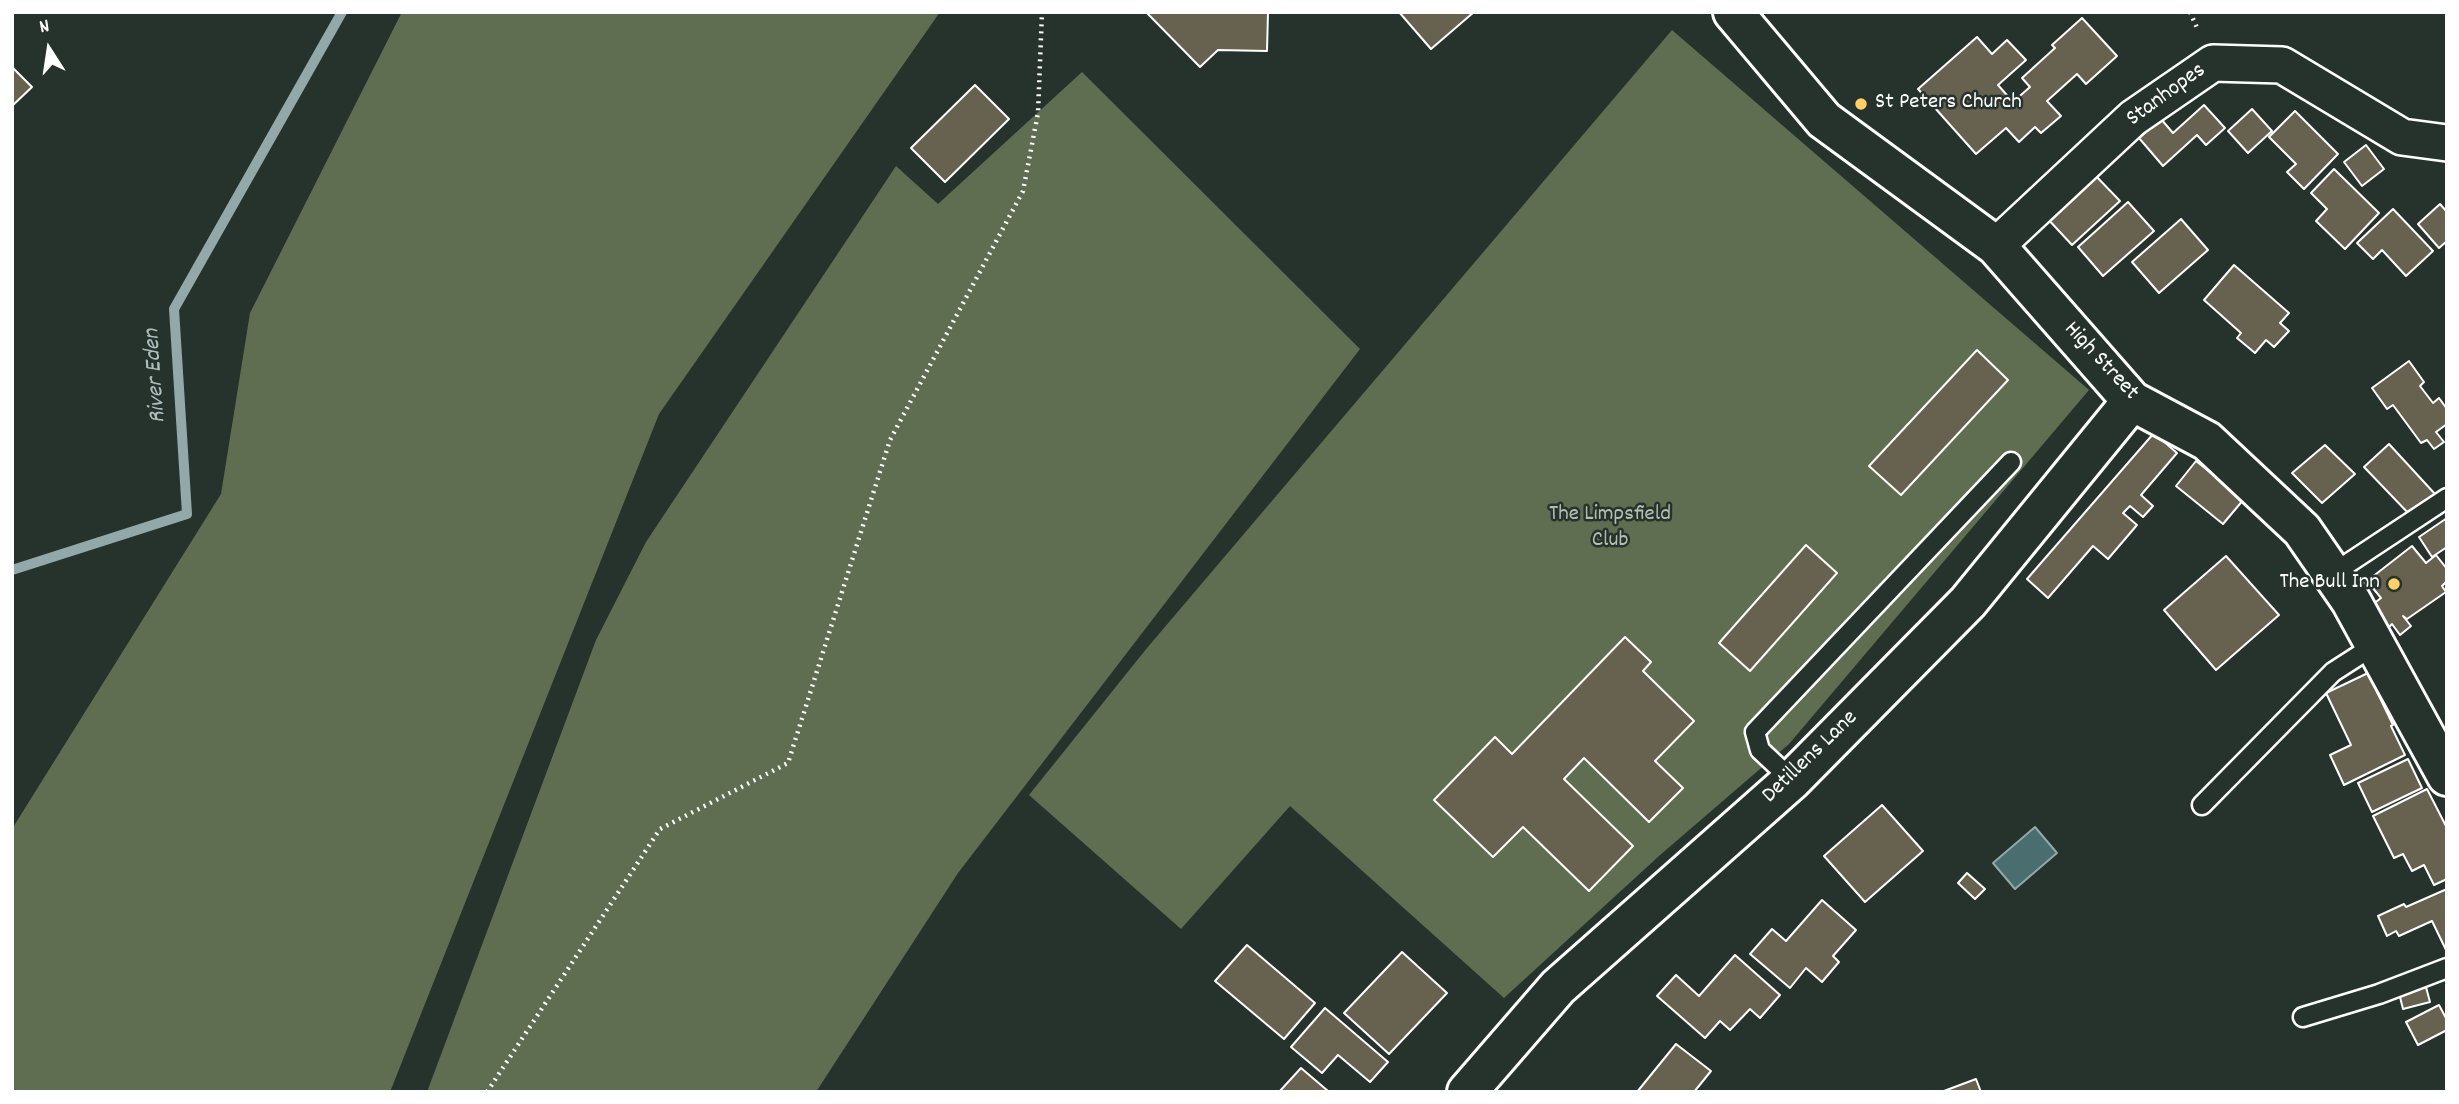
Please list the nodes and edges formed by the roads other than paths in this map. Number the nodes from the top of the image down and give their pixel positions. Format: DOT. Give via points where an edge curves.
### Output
graph roads {
  1 [pos="1733,12"];
  2 [pos="2447,143"];
  3 [pos="1996,246"];
  4 [pos="2132,401"];
  5 [pos="2011,462"];
  6 [pos="2447,498"];
  7 [pos="2332,574"];
  8 [pos="2375,645"];
  9 [pos="2447,776"];
  10 [pos="1791,780"];
  11 [pos="2202,806"];
  12 [pos="2447,968"];
  13 [pos="2303,1017"];
  14 [pos="1467,1092"];
  1 -- 3 [label="main road, High Street" via="1824,120"];
  2 -- 3 [label="street, Stanhopes" via="2402,137 2282,65 2213,63 2133,118"];
  3 -- 4 [label="main road, High Street"];
  4 -- 7 [label="main road, High Street" via="2207,441 2302,530"];
  4 -- 10 [label="main road, Detillens Lane" via="1968,602"];
  5 -- 10 [label="lane" via="1755,732 1760,750"];
  6 -- 7 [label="lane"];
  7 -- 8 [label="main road, High Street"];
  8 -- 9 [label="main road, High Street"];
  8 -- 11 [label="lane" via="2333,672"];
  10 -- 14 [label="main road, Detillens Lane" via="1558,987"];
  12 -- 13 [label="lane"];
}
